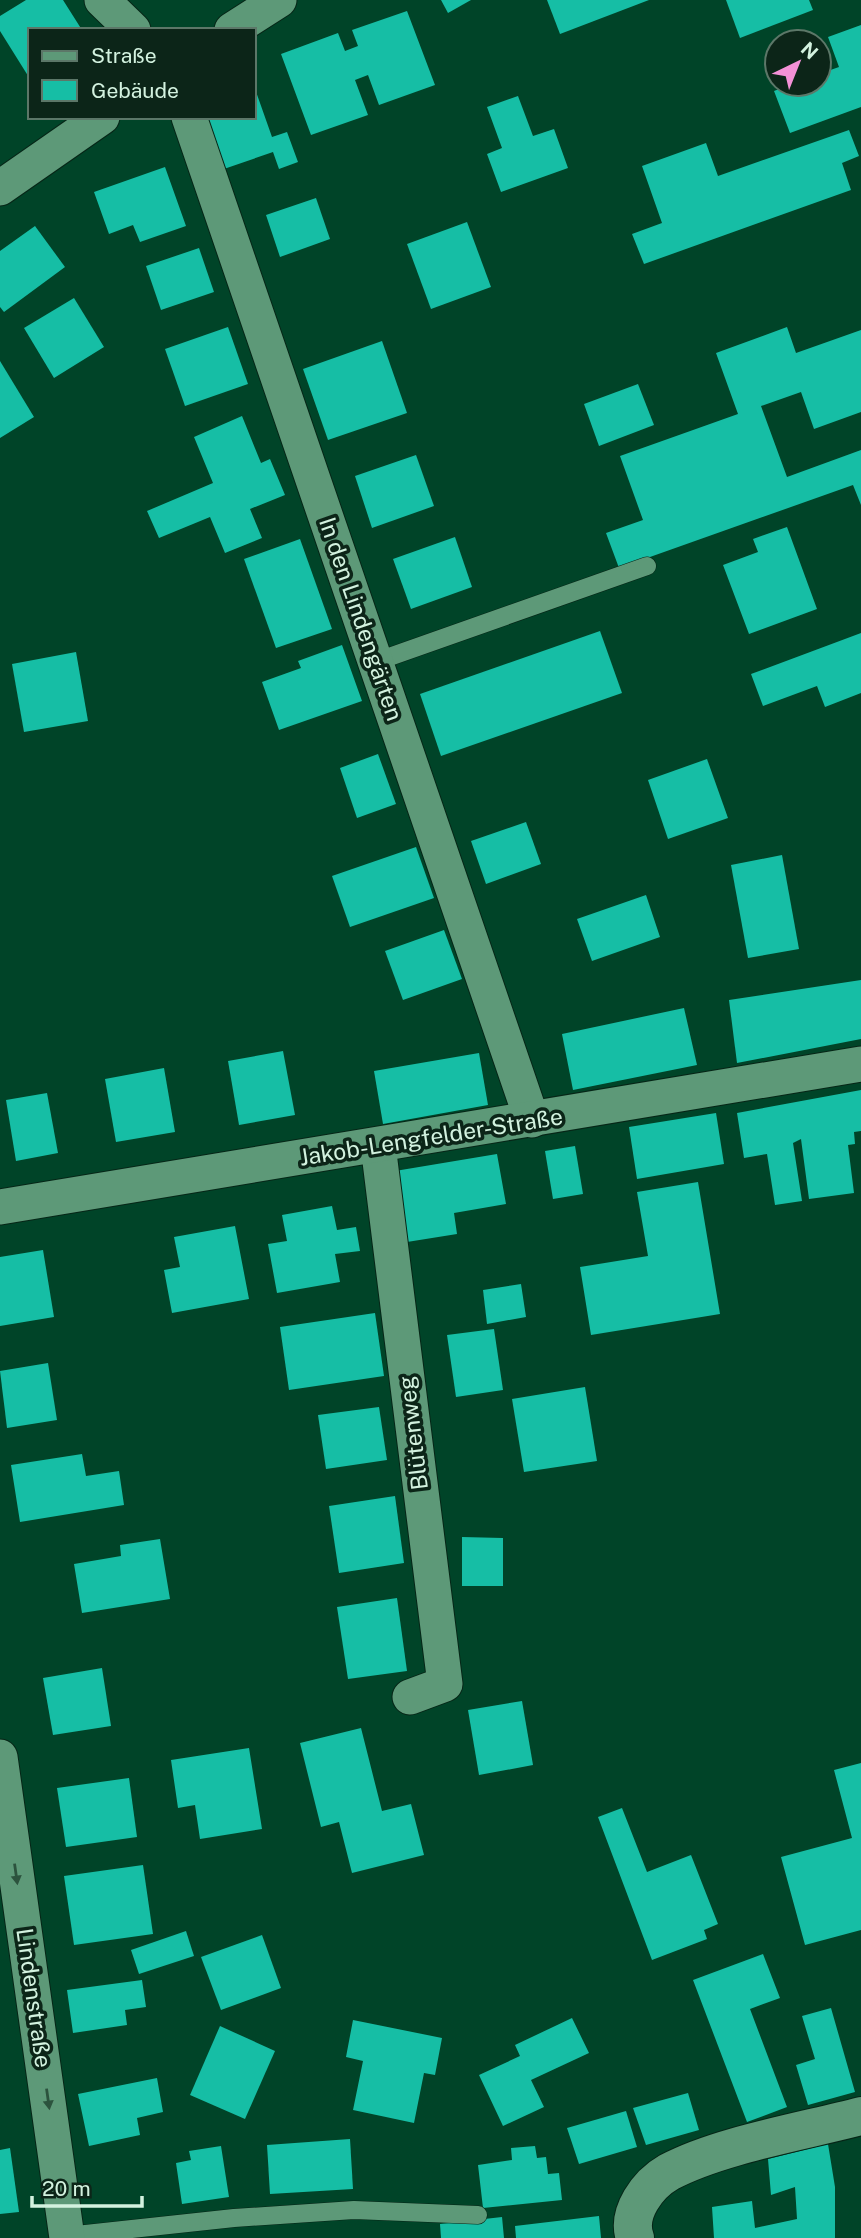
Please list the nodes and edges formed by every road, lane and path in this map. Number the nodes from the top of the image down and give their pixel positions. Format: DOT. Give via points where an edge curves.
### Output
graph roads {
  1 [pos="102,0"];
  2 [pos="279,0"];
  3 [pos="130,28"];
  4 [pos="235,28"];
  5 [pos="99,119"];
  6 [pos="190,119"];
  7 [pos="0,188"];
  8 [pos="647,566"];
  9 [pos="375,662"];
  10 [pos="861,1064"];
  11 [pos="533,1121"];
  12 [pos="378,1145"];
  13 [pos="0,1207"];
  14 [pos="410,1697"];
  15 [pos="0,1758"];
  16 [pos="861,2116"];
  17 [pos="478,2215"];
  18 [pos="67,2237"];
  19 [pos="635,2238"];
  1 -- 3 [label="street"];
  2 -- 4 [label="street"];
  5 -- 7 [label="street"];
  6 -- 9 [label="street, In den Lindengärten"];
  8 -- 9 [label="lane"];
  9 -- 11 [label="street, In den Lindengärten"];
  10 -- 11 [label="street, Jakob-Lengfelder-Straße"];
  11 -- 12 [label="street, Jakob-Lengfelder-Straße"];
  12 -- 13 [label="street, Jakob-Lengfelder-Straße"];
  12 -- 14 [label="street, Blütenweg" via="445,1684"];
  15 -- 18 [label="street, Lindenstraße, one-way"];
  16 -- 19 [label="street" via="698,2159 666,2174 635,2207"];
  17 -- 18 [label="lane" via="354,2210"];
}
